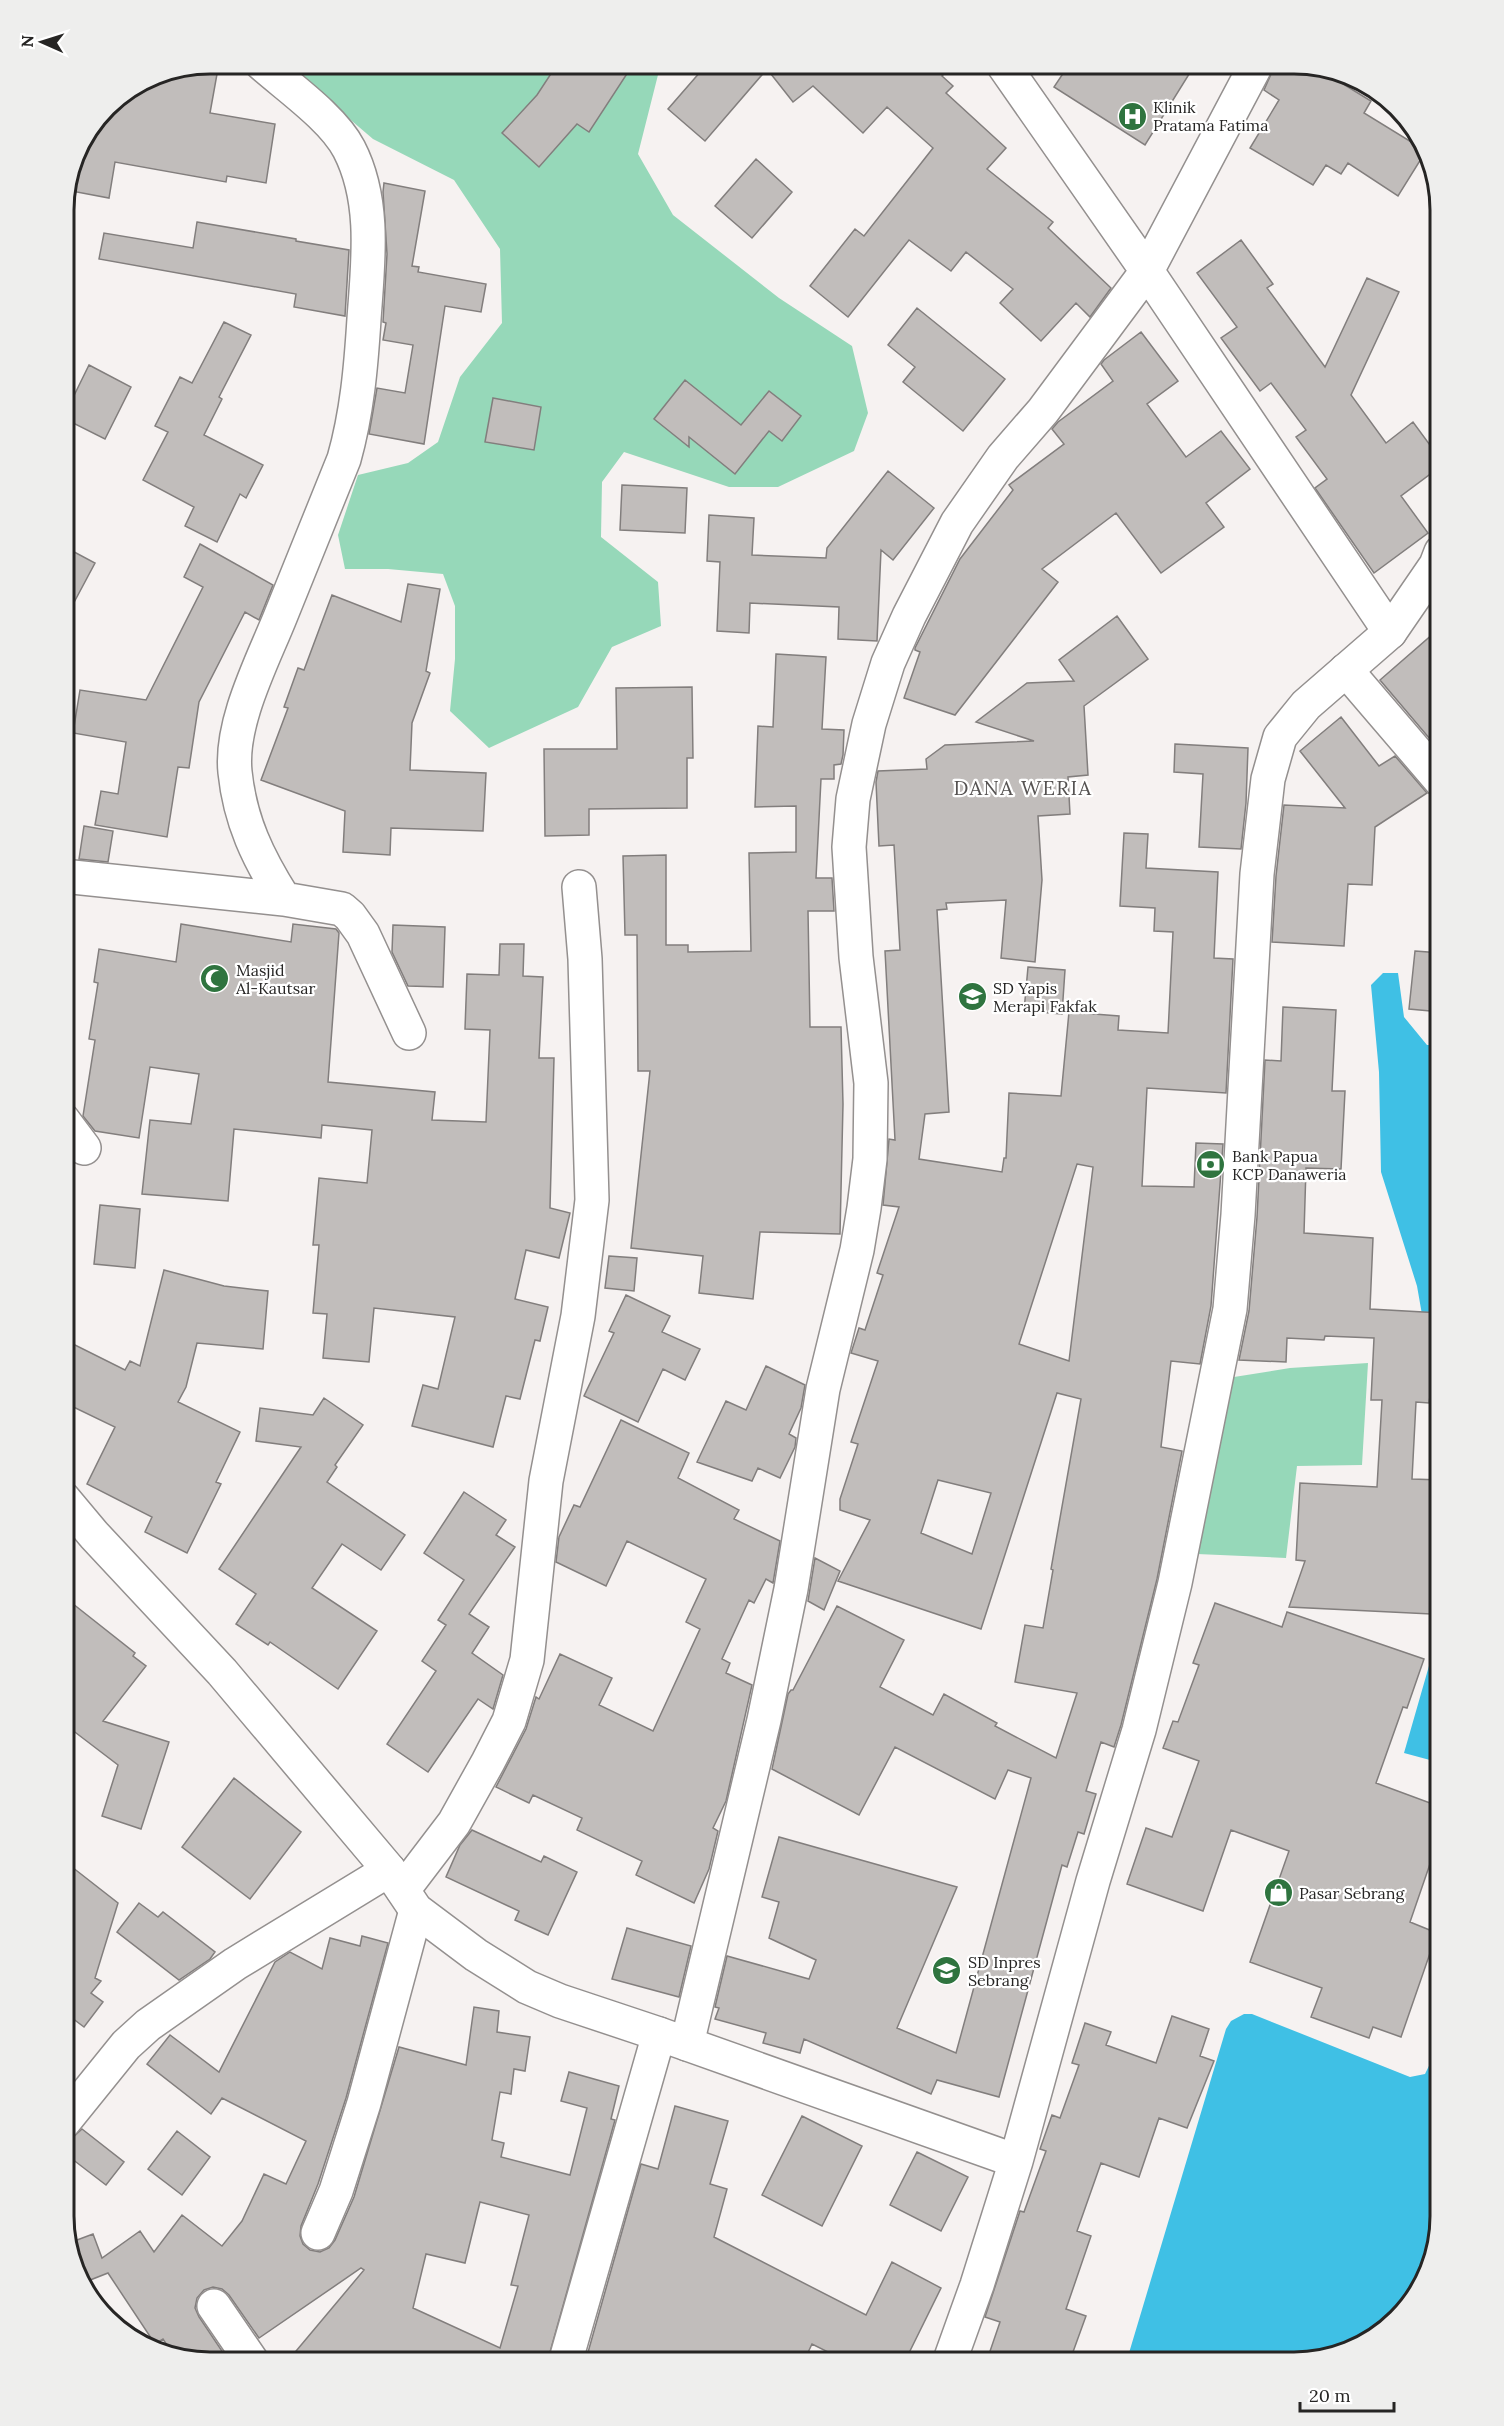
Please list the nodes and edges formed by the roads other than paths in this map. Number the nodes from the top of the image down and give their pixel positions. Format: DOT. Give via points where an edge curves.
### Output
graph roads {
  1 [pos="273,74"];
  2 [pos="1010,74"];
  3 [pos="1251,74"];
  4 [pos="1147,271"];
  5 [pos="1430,574"];
  6 [pos="1390,632"];
  7 [pos="1346,670"];
  8 [pos="1430,768"];
  9 [pos="74,877"];
  10 [pos="579,887"];
  11 [pos="284,899"];
  12 [pos="409,1033"];
  13 [pos="74,1135"];
  14 [pos="84,1148"];
  15 [pos="74,1511"];
  16 [pos="403,1890"];
  17 [pos="673,2039"];
  18 [pos="74,2109"];
  19 [pos="1016,2161"];
  20 [pos="318,2233"];
  21 [pos="214,2306"];
  22 [pos="245,2352"];
  23 [pos="569,2352"];
  24 [pos="953,2352"];
  1 -- 11 [label="street" via="337,130 350,150 366,201 368,225 362,350 352,430 344,459 250,693 238,734 235,771 246,827 260,861"];
  2 -- 4 [label="street"];
  3 -- 4 [label="street"];
  4 -- 6 [label="street"];
  4 -- 17 [label="street" via="1043,411 1002,457 957,523 888,663 869,724 853,799 849,847 856,957 871,1083 872,1129 864,1208 823,1389 791,1589 764,1720"];
  5 -- 6 [label="street"];
  6 -- 7 [label="street"];
  7 -- 8 [label="street"];
  7 -- 19 [label="street" via="1306,705 1280,737 1268,778 1257,874 1230,1309 1175,1583 1142,1719"];
  9 -- 11 [label="street"];
  10 -- 16 [label="street" via="585,959 592,1200 578,1316 546,1481 527,1660 509,1721 488,1762 454,1823"];
  11 -- 12 [label="street" via="332,906 350,916 363,934"];
  13 -- 14 [label="street"];
  15 -- 16 [label="street" via="222,1672"];
  16 -- 17 [label="street" via="476,1955 528,1987"];
  16 -- 18 [label="street" via="235,1964 148,2025 126,2045"];
  16 -- 20 [label="street" via="364,2103"];
  17 -- 19 [label="street"];
  17 -- 23 [label="street"];
  19 -- 24 [label="street"];
  21 -- 22 [label="street"];
}
